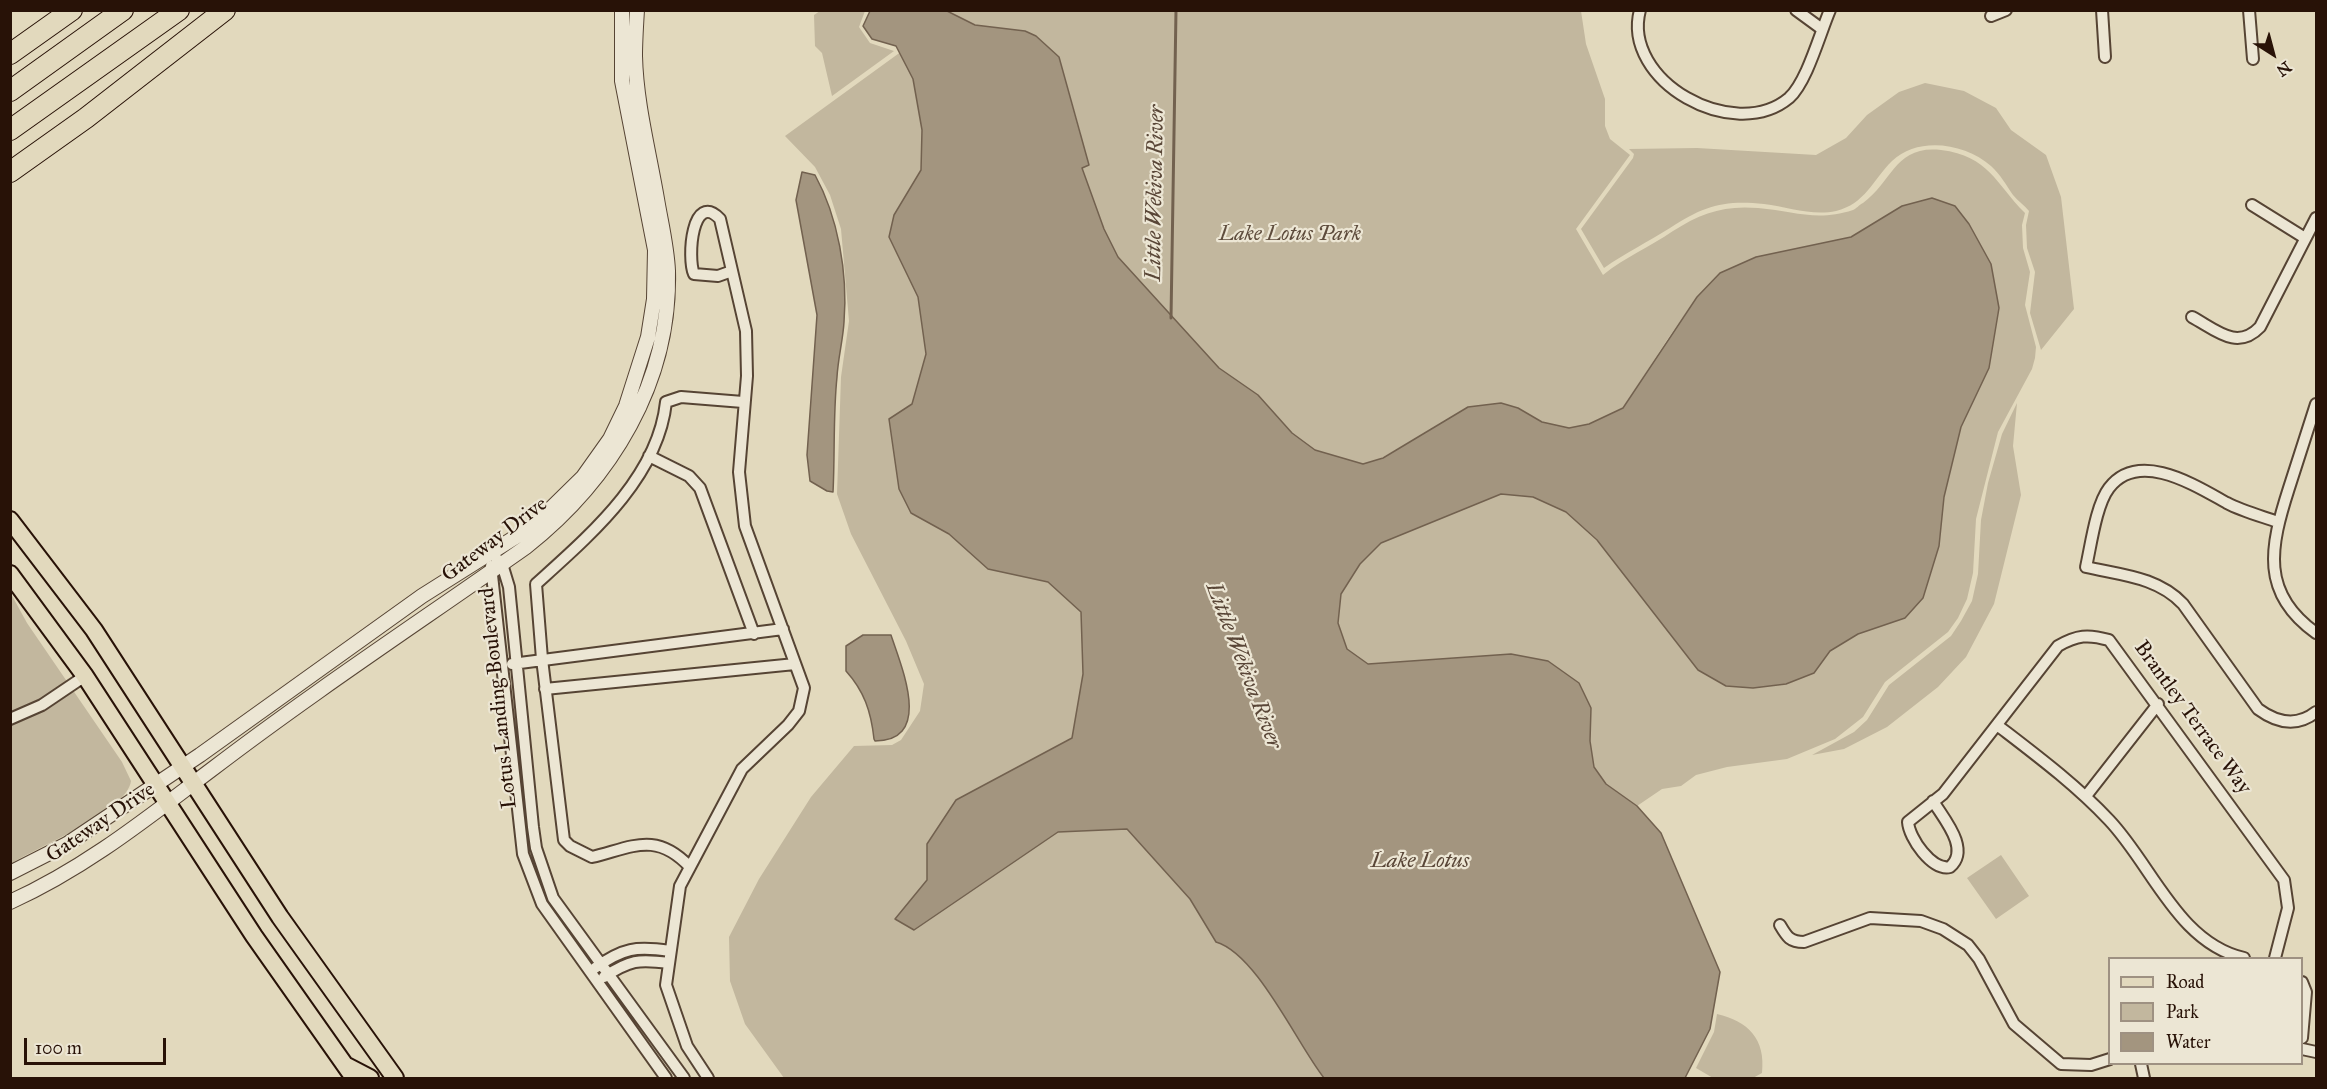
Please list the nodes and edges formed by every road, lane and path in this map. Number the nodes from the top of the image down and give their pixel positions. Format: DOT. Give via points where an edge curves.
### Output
graph roads {
  1 [pos="72,10"];
  2 [pos="123,10"];
  3 [pos="179,10"];
  4 [pos="225,10"];
  5 [pos="622,10"];
  6 [pos="637,10"];
  7 [pos="1640,10"];
  8 [pos="1796,10"];
  9 [pos="1830,10"];
  10 [pos="2006,10"];
  11 [pos="2102,10"];
  12 [pos="2249,10"];
  13 [pos="1991,16"];
  14 [pos="1822,29"];
  15 [pos="10,54"];
  16 [pos="2105,57"];
  17 [pos="2253,59"];
  18 [pos="10,91"];
  19 [pos="10,130"];
  20 [pos="10,172"];
  21 [pos="2252,205"];
  22 [pos="2316,218"];
  23 [pos="2305,238"];
  24 [pos="732,271"];
  25 [pos="2192,317"];
  26 [pos="743,402"];
  27 [pos="2316,404"];
  28 [pos="649,456"];
  29 [pos="10,520"];
  30 [pos="2278,522"];
  31 [pos="492,554"];
  32 [pos="497,568"];
  33 [pos="10,574"];
  34 [pos="783,629"];
  35 [pos="2316,633"];
  36 [pos="754,634"];
  37 [pos="348,650"];
  38 [pos="542,659"];
  39 [pos="518,663"];
  40 [pos="795,664"];
  41 [pos="358,665"];
  42 [pos="503,665"];
  43 [pos="85,676"];
  44 [pos="545,689"];
  45 [pos="2158,704"];
  46 [pos="2316,712"];
  47 [pos="10,719"];
  48 [pos="1998,725"];
  49 [pos="184,765"];
  50 [pos="195,782"];
  51 [pos="156,783"];
  52 [pos="2086,796"];
  53 [pos="1933,801"];
  54 [pos="169,803"];
  55 [pos="690,867"];
  56 [pos="10,873"];
  57 [pos="10,902"];
  58 [pos="1780,925"];
  59 [pos="625,950"];
  60 [pos="670,951"];
  61 [pos="2242,957"];
  62 [pos="2275,957"];
  63 [pos="629,962"];
  64 [pos="669,963"];
  65 [pos="601,964"];
  66 [pos="589,972"];
  67 [pos="609,974"];
  68 [pos="597,983"];
  69 [pos="2303,985"];
  70 [pos="2303,1023"];
  71 [pos="2108,1059"];
  72 [pos="344,1064"];
  73 [pos="354,1078"];
  74 [pos="370,1078"];
  75 [pos="395,1078"];
  76 [pos="666,1078"];
  77 [pos="684,1078"];
  78 [pos="708,1078"];
  1 -- 15 [label="highway"];
  2 -- 18 [label="highway"];
  3 -- 19 [label="highway"];
  4 -- 20 [label="highway"];
  5 -- 31 [label="street, Gateway Drive" via="622,81 655,250 648,338 626,406 583,477 533,526"];
  6 -- 32 [label="street, Gateway Drive" via="635,57 668,271 665,314 650,382 634,419 592,485 559,521"];
  7 -- 14 [label="street" via="1638,41 1645,59 1659,77 1688,98 1716,111 1743,116 1762,114 1791,96"];
  8 -- 14 [label="street"];
  9 -- 14 [label="street"];
  10 -- 13 [label="street"];
  11 -- 16 [label="street"];
  12 -- 17 [label="street"];
  21 -- 23 [label="street"];
  22 -- 23 [label="street"];
  23 -- 25 [label="street" via="2260,327 2251,336 2232,338"];
  24 -- 24 [label="street" via="718,276 694,274 690,253 698,217 706,213 716,214 720,219"];
  24 -- 26 [label="street" via="746,331"];
  26 -- 28 [label="street" via="681,397 666,402 661,432"];
  26 -- 34 [label="street" via="739,472 745,526"];
  27 -- 30 [label="street"];
  28 -- 36 [label="street" via="689,476 700,488"];
  28 -- 38 [label="street" via="615,507 536,584"];
  29 -- 49 [label="main road" via="94,630"];
  30 -- 35 [label="street" via="2273,547 2277,583 2291,611"];
  30 -- 46 [label="street" via="2228,504 2178,478 2154,472 2134,473 2119,479 2106,495 2086,567 2171,590 2258,709 2271,719 2300,721"];
  31 -- 32 [label="street, Lotus Landing Boulevard"];
  31 -- 37 [label="street, Gateway Drive" via="463,569"];
  32 -- 39 [label="street, Lotus Landing Boulevard" via="509,587"];
  32 -- 41 [label="street, Gateway Drive"];
  32 -- 42 [label="street, Lotus Landing Boulevard"];
  33 -- 43 [label="main road"];
  34 -- 36 [label="street"];
  34 -- 40 [label="street"];
  36 -- 38 [label="street"];
  37 -- 41 [label="street"];
  37 -- 49 [label="street, Gateway Drive"];
  38 -- 39 [label="street"];
  38 -- 44 [label="street"];
  39 -- 42 [label="street"];
  39 -- 65 [label="street, Lotus Landing Boulevard" via="536,848 553,898"];
  40 -- 44 [label="street"];
  40 -- 55 [label="street" via="804,688 799,711 742,769"];
  41 -- 50 [label="street, Gateway Drive"];
  42 -- 66 [label="street, Lotus Landing Boulevard" via="523,854 542,904"];
  43 -- 47 [label="street" via="42,705"];
  43 -- 51 [label="main road"];
  44 -- 55 [label="street" via="564,840 592,857 627,846 656,844"];
  45 -- 48 [label="street, Brantley Terrace Way" via="2109,640 2091,635 2075,637 2058,646"];
  45 -- 52 [label="street"];
  45 -- 62 [label="street, Brantley Terrace Way" via="2284,880 2288,908"];
  48 -- 52 [label="street"];
  48 -- 53 [label="street, Brantley Terrace Way" via="1943,794"];
  49 -- 50 [label="main road"];
  49 -- 51 [label="street, Gateway Drive"];
  50 -- 54 [label="street, Gateway Drive"];
  50 -- 75 [label="main road" via="280,917"];
  51 -- 54 [label="main road"];
  51 -- 56 [label="street, Gateway Drive" via="67,844"];
  52 -- 61 [label="street" via="2112,823 2194,931 2212,945"];
  53 -- 53 [label="street, Brantley Terrace Way" via="1908,822 1909,831 1939,867 1950,867 1957,858 1958,846"];
  54 -- 57 [label="street, Gateway Drive" via="72,871"];
  54 -- 72 [label="main road" via="254,936"];
  55 -- 60 [label="street" via="680,886"];
  58 -- 71 [label="street" via="1793,942 1804,942 1870,918 1921,921 1943,929 1968,945 1979,959 2014,1024 2061,1064 2091,1065"];
  59 -- 60 [label="street"];
  59 -- 63 [label="street"];
  59 -- 65 [label="street"];
  60 -- 64 [label="street"];
  63 -- 64 [label="street"];
  63 -- 67 [label="street"];
  64 -- 78 [label="street" via="666,985 672,1008 687,1046"];
  65 -- 66 [label="street"];
  65 -- 67 [label="street, Lotus Landing Boulevard"];
  66 -- 68 [label="street, Lotus Landing Boulevard"];
  67 -- 68 [label="street"];
  67 -- 77 [label="street, Lotus Landing Boulevard"];
  68 -- 76 [label="street, Lotus Landing Boulevard"];
  69 -- 70 [label="street" via="2307,992"];
  72 -- 73 [label="main road"];
  72 -- 74 [label="main road"];
}
